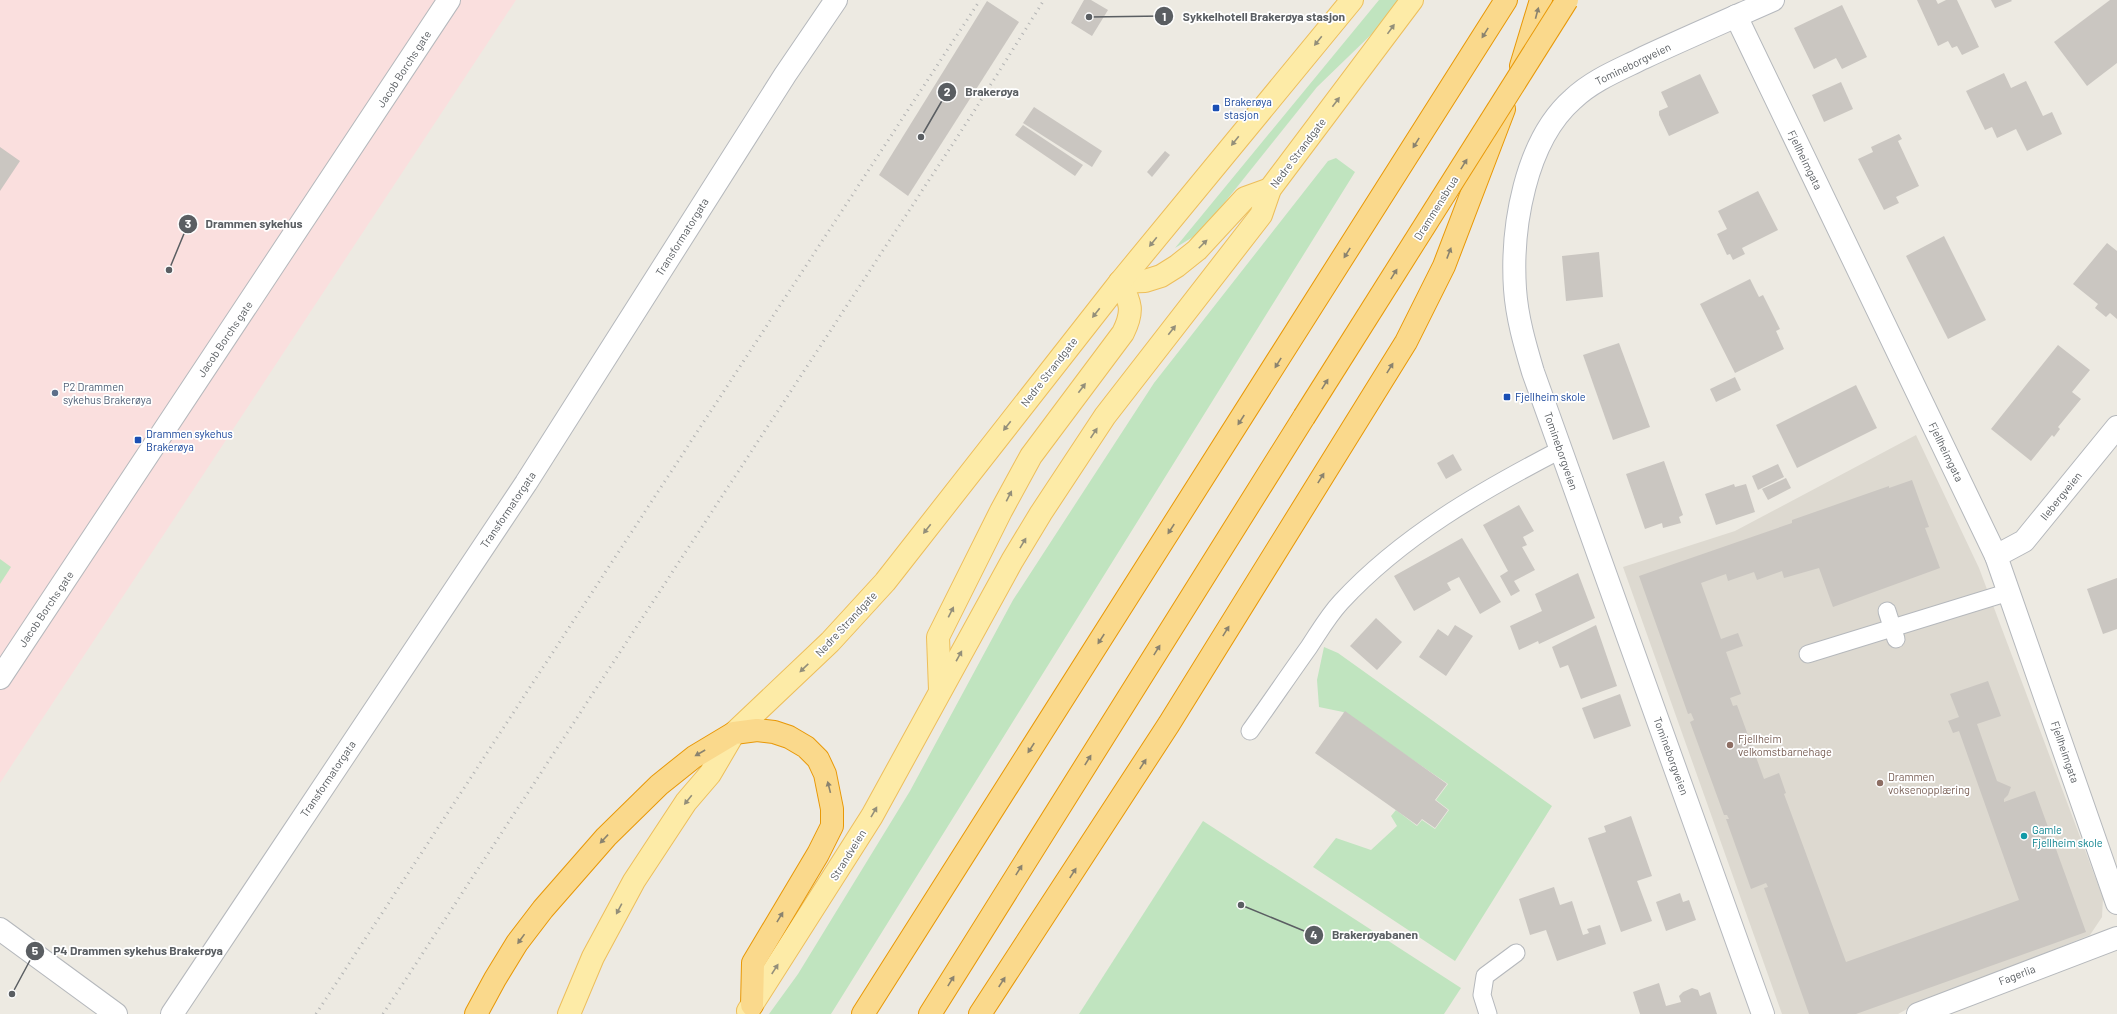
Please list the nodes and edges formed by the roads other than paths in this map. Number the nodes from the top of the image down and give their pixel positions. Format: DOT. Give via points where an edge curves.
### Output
graph roads {
  1 [pos="449,0"];
  2 [pos="836,0"];
  3 [pos="1352,0"];
  4 [pos="1412,0"];
  5 [pos="1506,0"];
  6 [pos="1541,0"];
  7 [pos="1567,0"];
  8 [pos="1773,0"];
  9 [pos="1736,16"];
  10 [pos="1270,189"];
  11 [pos="1120,282"];
  12 [pos="2117,427"];
  13 [pos="1560,450"];
  14 [pos="1996,556"];
  15 [pos="2009,592"];
  16 [pos="1887,611"];
  17 [pos="1895,633"];
  18 [pos="1808,654"];
  19 [pos="0,678"];
  20 [pos="940,690"];
  21 [pos="1250,731"];
  22 [pos="734,733"];
  23 [pos="2117,903"];
  24 [pos="0,928"];
  25 [pos="2117,938"];
  26 [pos="1516,953"];
  27 [pos="749,1009"];
  28 [pos="116,1014"];
  29 [pos="172,1014"];
  30 [pos="476,1014"];
  31 [pos="569,1014"];
  32 [pos="863,1014"];
  33 [pos="930,1014"];
  34 [pos="980,1014"];
  35 [pos="1488,1014"];
  36 [pos="1763,1014"];
  37 [pos="1918,1014"];
  1 -- 19 [label="street, Jacob Borchs gate"];
  2 -- 29 [label="street, Transformatorgata" via="785,75 526,483"];
  3 -- 11 [label="main road, Nedre Strandgate, one-way"];
  10 -- 4 [label="main road, Nedre Strandgate, one-way"];
  5 -- 32 [label="highway, one-way"];
  34 -- 6 [label="highway, one-way" via="1169,724 1406,342 1446,258 1526,52"];
  33 -- 7 [label="highway, Drammensbrua, one-way, bridge"];
  8 -- 9 [label="street, Tomineborgveien"];
  9 -- 13 [label="street, Tomineborgveien" via="1600,79 1573,99 1555,119 1539,144 1518,222 1514,255 1515,290 1523,337"];
  9 -- 14 [label="street, Fjellheimgata"];
  11 -- 10 [label="main road, one-way" via="1145,281 1161,276 1197,250 1245,198"];
  20 -- 10 [label="main road, Nedre Strandgate, one-way" via="1012,561 1075,461 1105,416 1261,215"];
  20 -- 11 [label="main road, one-way" via="938,636 1001,511 1031,456 1129,322 1129,299"];
  11 -- 22 [label="main road, Nedre Strandgate, one-way" via="881,587 830,642"];
  12 -- 14 [label="street, Ilebergveien" via="2024,541"];
  13 -- 21 [label="lane" via="1454,510 1402,544 1377,565 1324,623"];
  13 -- 36 [label="street, Tomineborgveien"];
  14 -- 15 [label="street, Fjellheimgata"];
  15 -- 17 [label="lane"];
  15 -- 23 [label="street, Fjellheimgata"];
  16 -- 17 [label="lane"];
  17 -- 18 [label="lane"];
  27 -- 20 [label="main road, Strandveien, one-way" via="860,836"];
  27 -- 22 [label="highway, one-way" via="753,963 818,854 832,826 832,809 825,774 818,759 806,747 774,732 756,730"];
  22 -- 30 [label="highway, one-way" via="694,757 660,785 606,837 517,943"];
  22 -- 31 [label="main road, one-way" via="710,774 666,830 634,881 593,957"];
  24 -- 28 [label="street"];
  25 -- 37 [label="street, Fagerlia"];
  26 -- 35 [label="lane" via="1485,976 1482,995"];
}
